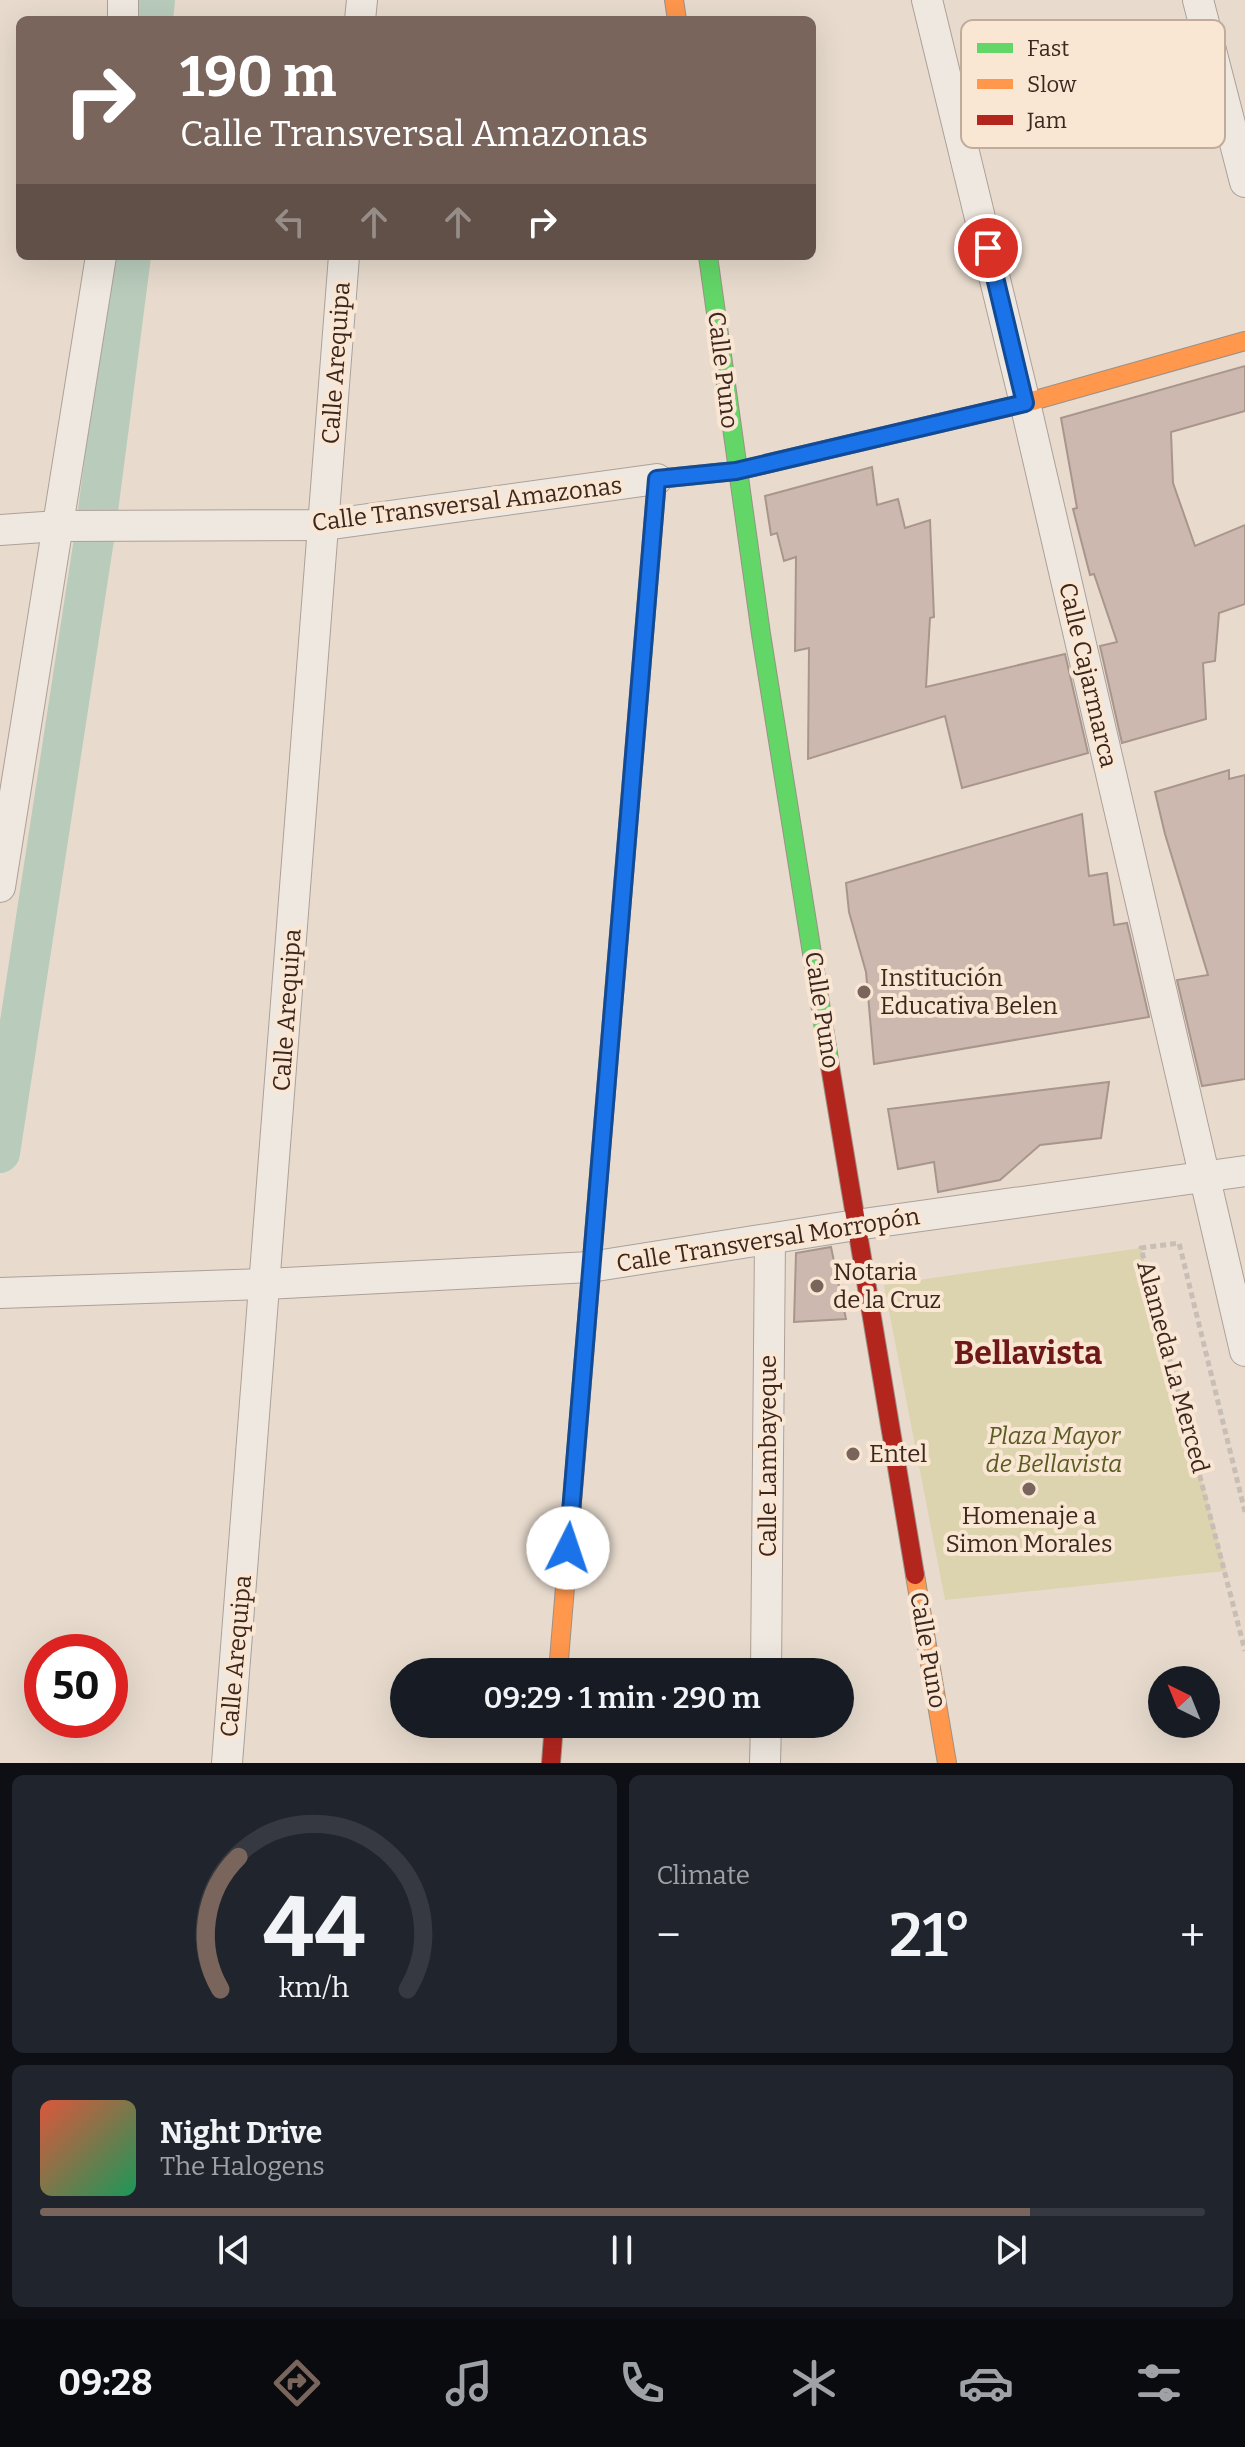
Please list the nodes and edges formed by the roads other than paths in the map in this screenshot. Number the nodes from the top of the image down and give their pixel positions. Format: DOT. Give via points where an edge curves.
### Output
graph roads {
  1 [pos="927,0"];
  2 [pos="1198,0"];
  3 [pos="1203,20"];
  4 [pos="1225,105"];
  5 [pos="961,140"];
  6 [pos="963,148"];
  7 [pos="1245,182"];
  8 [pos="100,260"];
  9 [pos="344,260"];
  10 [pos="709,260"];
  11 [pos="1245,341"];
  12 [pos="1025,403"];
  13 [pos="736,471"];
  14 [pos="657,479"];
  15 [pos="325,525"];
  16 [pos="58,526"];
  17 [pos="4,530"];
  18 [pos="0,887"];
  19 [pos="1245,1171"];
  20 [pos="1205,1176"];
  21 [pos="856,1225"];
  22 [pos="770,1240"];
  23 [pos="590,1267"];
  24 [pos="266,1284"];
  25 [pos="0,1293"];
  26 [pos="1245,1351"];
  27 [pos="559,1658"];
  28 [pos="766,1658"];
  29 [pos="553,1738"];
  30 [pos="766,1738"];
  31 [pos="227,1763"];
  32 [pos="551,1763"];
  33 [pos="765,1763"];
  34 [pos="947,1763"];
  1 -- 5 [label="street, Calle Cajarmarca"];
  2 -- 3 [label="street"];
  4 -- 7 [label="street"];
  6 -- 12 [label="street, Calle Cajarmarca"];
  8 -- 16 [label="street"];
  9 -- 15 [label="street, Calle Arequipa"];
  10 -- 13 [label="street, Calle Puno"];
  11 -- 12 [label="street, Calle Transversal Amazonas"];
  12 -- 13 [label="street, Calle Transversal Amazonas"];
  12 -- 20 [label="street, Calle Cajarmarca"];
  13 -- 14 [label="street, Calle Transversal Amazonas"];
  13 -- 21 [label="street, Calle Puno"];
  14 -- 15 [label="street, Calle Transversal Amazonas"];
  14 -- 23 [label="street"];
  15 -- 16 [label="street, Calle Transversal Amazonas"];
  15 -- 24 [label="street, Calle Arequipa"];
  16 -- 17 [label="street, Calle Transversal Amazonas"];
  16 -- 18 [label="street"];
  19 -- 20 [label="street, Calle Transversal Morropón"];
  20 -- 21 [label="street, Calle Transversal Morropón"];
  20 -- 26 [label="street, Calle Cajarmarca"];
  21 -- 22 [label="street, Calle Transversal Morropón"];
  21 -- 34 [label="street, Calle Puno"];
  22 -- 23 [label="street, Calle Transversal Morropón"];
  22 -- 28 [label="street, Calle Lambayeque"];
  23 -- 24 [label="street, Calle Transversal Morropón"];
  23 -- 27 [label="street"];
  24 -- 25 [label="street, Calle Transversal Morropón"];
  24 -- 31 [label="street, Calle Arequipa"];
  29 -- 32 [label="street"];
  30 -- 33 [label="street"];
}
